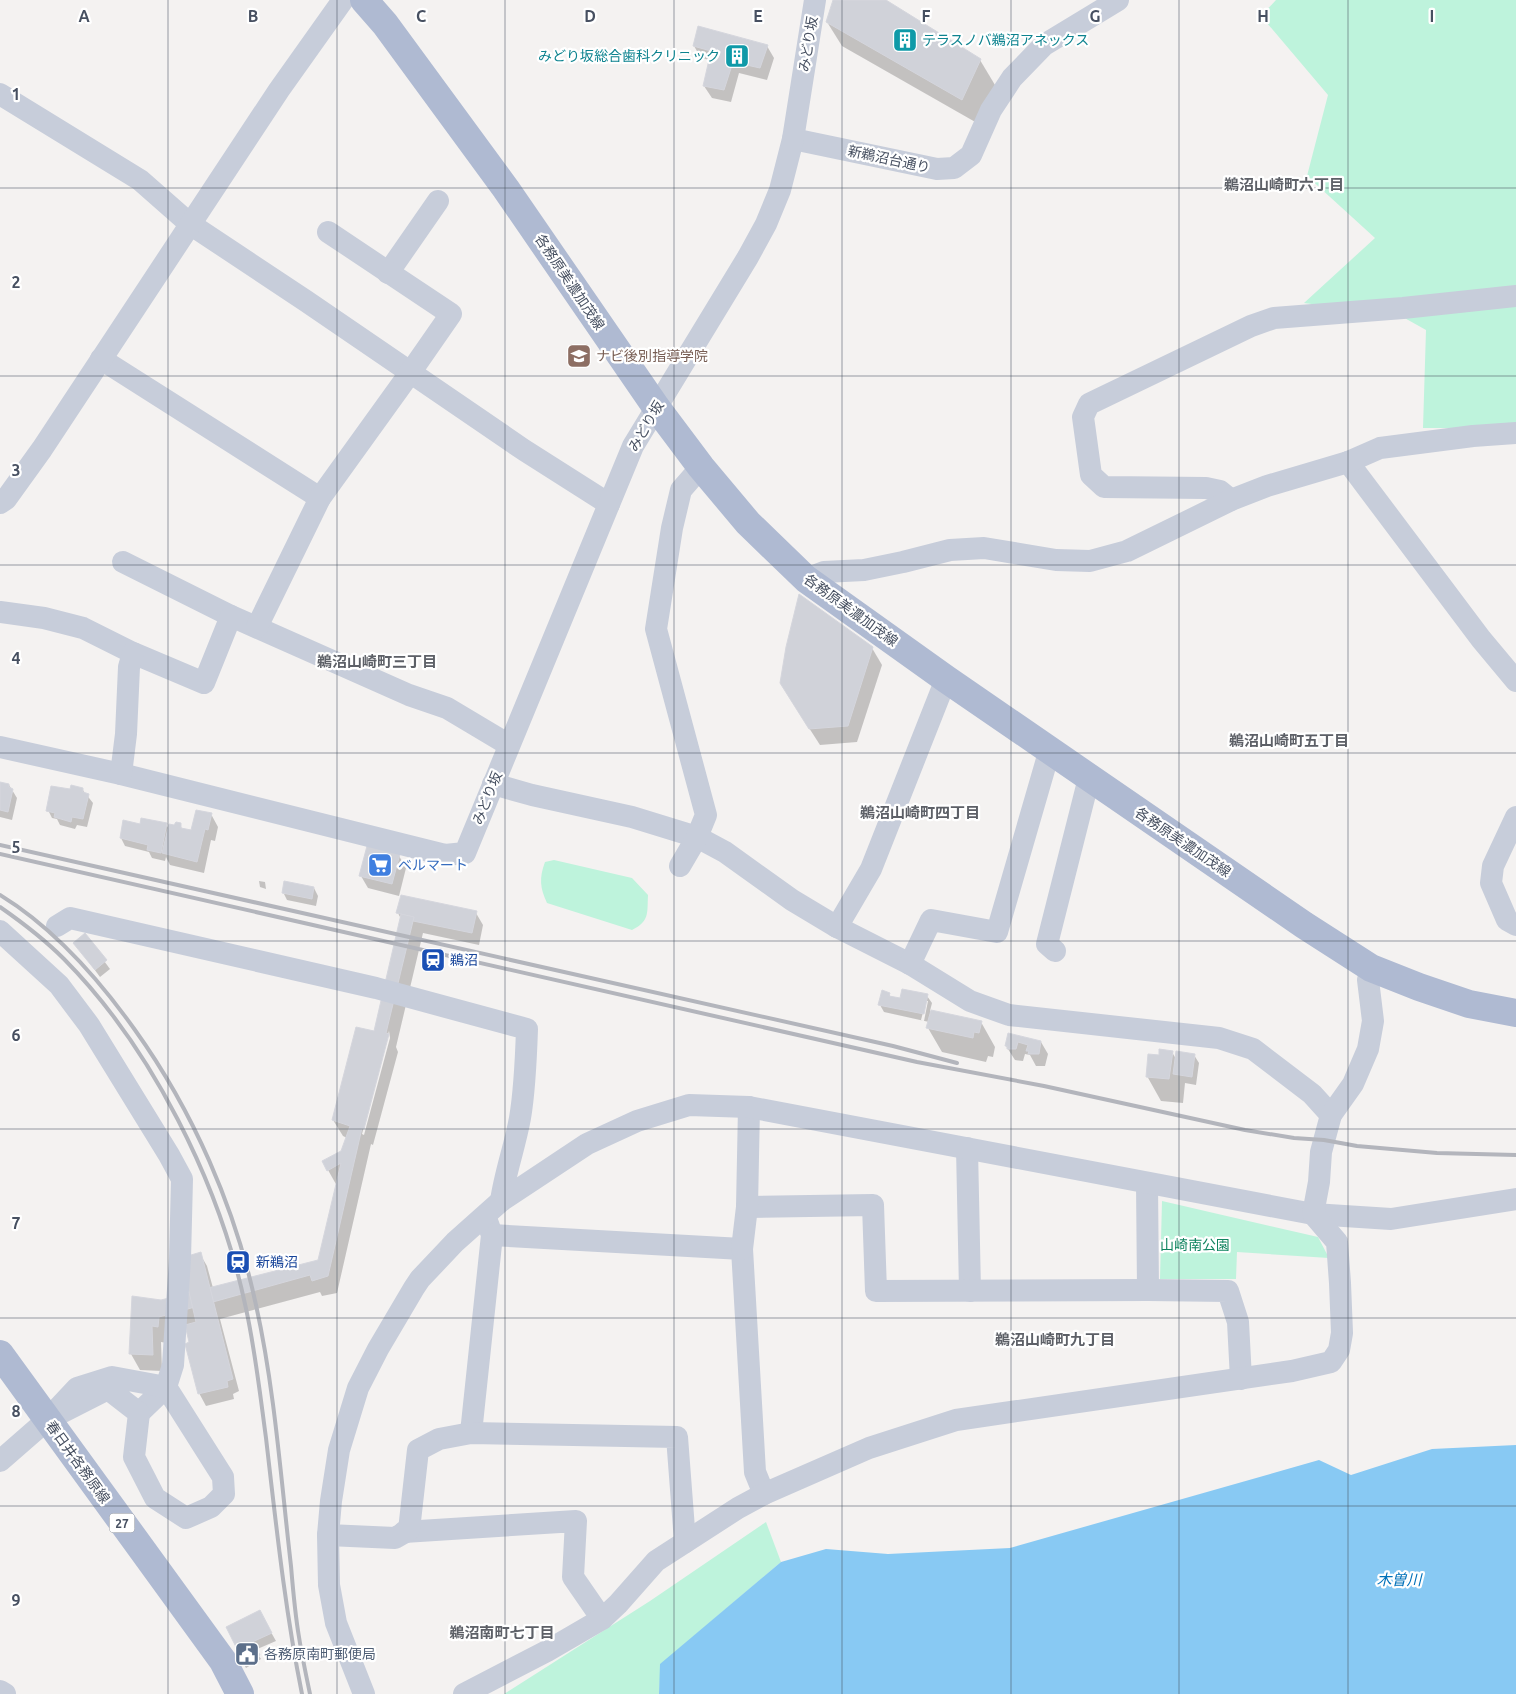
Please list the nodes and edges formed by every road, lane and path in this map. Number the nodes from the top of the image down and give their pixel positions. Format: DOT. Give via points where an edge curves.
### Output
graph roads {
  1 [pos="343,0"];
  2 [pos="364,0"];
  3 [pos="815,0"];
  4 [pos="1117,0"];
  5 [pos="0,94"];
  6 [pos="793,139"];
  7 [pos="438,201"];
  8 [pos="190,224"];
  9 [pos="328,232"];
  10 [pos="388,273"];
  11 [pos="1516,296"];
  12 [pos="101,359"];
  13 [pos="410,373"];
  14 [pos="656,408"];
  15 [pos="1516,433"];
  16 [pos="1348,462"];
  17 [pos="701,467"];
  18 [pos="320,498"];
  19 [pos="1231,500"];
  20 [pos="0,503"];
  21 [pos="609,504"];
  22 [pos="123,562"];
  23 [pos="806,579"];
  24 [pos="0,612"];
  25 [pos="231,616"];
  26 [pos="257,627"];
  27 [pos="133,652"];
  28 [pos="946,679"];
  29 [pos="1516,681"];
  30 [pos="509,745"];
  31 [pos="0,747"];
  32 [pos="1050,749"];
  33 [pos="121,774"];
  34 [pos="1089,778"];
  35 [pos="493,784"];
  36 [pos="1516,818"];
  37 [pos="697,837"];
  38 [pos="680,866"];
  39 [pos="1516,925"];
  40 [pos="57,926"];
  41 [pos="836,927"];
  42 [pos="0,931"];
  43 [pos="1055,952"];
  44 [pos="910,964"];
  45 [pos="1371,968"];
  46 [pos="1516,1013"];
  47 [pos="749,1107"];
  48 [pos="1331,1115"];
  49 [pos="967,1148"];
  50 [pos="1147,1183"];
  51 [pos="1516,1199"];
  52 [pos="747,1208"];
  53 [pos="1314,1214"];
  54 [pos="493,1217"];
  55 [pos="742,1249"];
  56 [pos="1148,1290"];
  57 [pos="970,1291"];
  58 [pos="0,1354"];
  59 [pos="1241,1379"];
  60 [pos="166,1387"];
  61 [pos="139,1413"];
  62 [pos="47,1420"];
  63 [pos="471,1433"];
  64 [pos="0,1460"];
  65 [pos="764,1494"];
  66 [pos="404,1532"];
  67 [pos="328,1535"];
  68 [pos="685,1542"];
  69 [pos="602,1619"];
  70 [pos="0,1692"];
  71 [pos="5,1694"];
  72 [pos="240,1694"];
  73 [pos="364,1694"];
  74 [pos="464,1694"];
  1 -- 8 [label="street"];
  2 -- 14 [label="main road, 各務原美濃加茂線" via="506,189"];
  3 -- 6 [label="street, みどり坂"];
  4 -- 6 [label="street, 新鵜沼台通り" via="1044,45 1024,65 991,110 971,156 954,168 937,169"];
  5 -- 8 [label="street" via="140,180"];
  6 -- 14 [label="street, みどり坂" via="780,190 766,224"];
  7 -- 10 [label="street"];
  8 -- 12 [label="street"];
  8 -- 13 [label="street"];
  9 -- 10 [label="street"];
  10 -- 13 [label="street" via="451,314"];
  11 -- 19 [label="street" via="1274,318 1089,404 1084,417 1091,475 1104,487 1206,488 1220,491"];
  12 -- 18 [label="street"];
  12 -- 20 [label="street" via="42,449"];
  13 -- 18 [label="street"];
  13 -- 21 [label="street"];
  14 -- 17 [label="main road, 各務原美濃加茂線"];
  14 -- 21 [label="street, みどり坂" via="633,446"];
  15 -- 16 [label="street" via="1380,448"];
  16 -- 19 [label="street"];
  16 -- 29 [label="street"];
  17 -- 23 [label="main road, 各務原美濃加茂線" via="748,523"];
  17 -- 37 [label="street" via="681,490 656,629 706,816"];
  18 -- 26 [label="street"];
  19 -- 23 [label="street" via="1127,551 1090,561 1056,560 984,548 950,550 864,570 824,572"];
  21 -- 30 [label="street, みどり坂"];
  22 -- 25 [label="street"];
  23 -- 28 [label="main road, 各務原美濃加茂線"];
  24 -- 27 [label="street" via="83,628"];
  25 -- 26 [label="street"];
  25 -- 27 [label="street" via="204,683"];
  26 -- 30 [label="street" via="409,695 447,708"];
  27 -- 33 [label="street" via="129,667"];
  28 -- 32 [label="main road, 各務原美濃加茂線"];
  28 -- 41 [label="street" via="871,869"];
  30 -- 35 [label="street, みどり坂"];
  31 -- 33 [label="street"];
  32 -- 34 [label="main road, 各務原美濃加茂線"];
  32 -- 44 [label="street" via="997,932 931,920"];
  33 -- 35 [label="street, みどり坂" via="445,855 465,853"];
  34 -- 43 [label="street" via="1047,944"];
  34 -- 45 [label="main road, 各務原美濃加茂線"];
  35 -- 37 [label="street" via="632,817"];
  36 -- 39 [label="street" via="1493,866 1491,883 1507,920"];
  37 -- 38 [label="street"];
  37 -- 41 [label="street" via="725,852"];
  40 -- 54 [label="street" via="70,918 376,988 527,1029 526,1077 520,1119"];
  41 -- 44 [label="street"];
  42 -- 60 [label="street" via="59,985 89,1024 182,1179 173,1365"];
  44 -- 48 [label="street" via="970,1001 1009,1015 1219,1038 1253,1049 1312,1094"];
  45 -- 46 [label="main road, 各務原美濃加茂線" via="1469,1004"];
  45 -- 48 [label="street" via="1368,980 1372,1021 1368,1049 1353,1084"];
  47 -- 49 [label="street"];
  47 -- 52 [label="street"];
  47 -- 54 [label="street" via="689,1105 637,1121 587,1144"];
  48 -- 53 [label="street" via="1321,1152"];
  49 -- 50 [label="street"];
  49 -- 57 [label="street"];
  50 -- 53 [label="street"];
  50 -- 56 [label="street"];
  51 -- 53 [label="street" via="1391,1219"];
  52 -- 55 [label="street"];
  52 -- 57 [label="street" via="873,1206 876,1291"];
  53 -- 59 [label="street" via="1337,1242 1342,1333 1339,1350 1331,1362"];
  54 -- 55 [label="street"];
  54 -- 63 [label="street"];
  54 -- 67 [label="street" via="455,1242 420,1279 378,1349 358,1388 339,1450"];
  55 -- 65 [label="street" via="755,1472"];
  56 -- 57 [label="street"];
  56 -- 59 [label="street" via="1228,1291 1238,1322"];
  58 -- 62 [label="main road, 春日井各務原線 / 27"];
  59 -- 65 [label="street" via="956,1420 869,1448"];
  60 -- 61 [label="street"];
  60 -- 61 [label="street" via="223,1477 224,1494 212,1507 186,1518 155,1498 134,1458"];
  60 -- 62 [label="street" via="112,1377 77,1388"];
  61 -- 62 [label="street" via="108,1389"];
  62 -- 64 [label="street"];
  62 -- 72 [label="main road, 春日井各務原線 / 27" via="222,1661"];
  63 -- 66 [label="street" via="439,1439 418,1450 409,1530"];
  63 -- 68 [label="street" via="677,1437"];
  65 -- 68 [label="street"];
  66 -- 67 [label="street" via="395,1538"];
  66 -- 69 [label="street" via="576,1521 573,1577"];
  67 -- 73 [label="street" via="329,1586 336,1623"];
  68 -- 69 [label="street" via="656,1561"];
  69 -- 74 [label="street"];
  70 -- 71 [label="street"];
}
